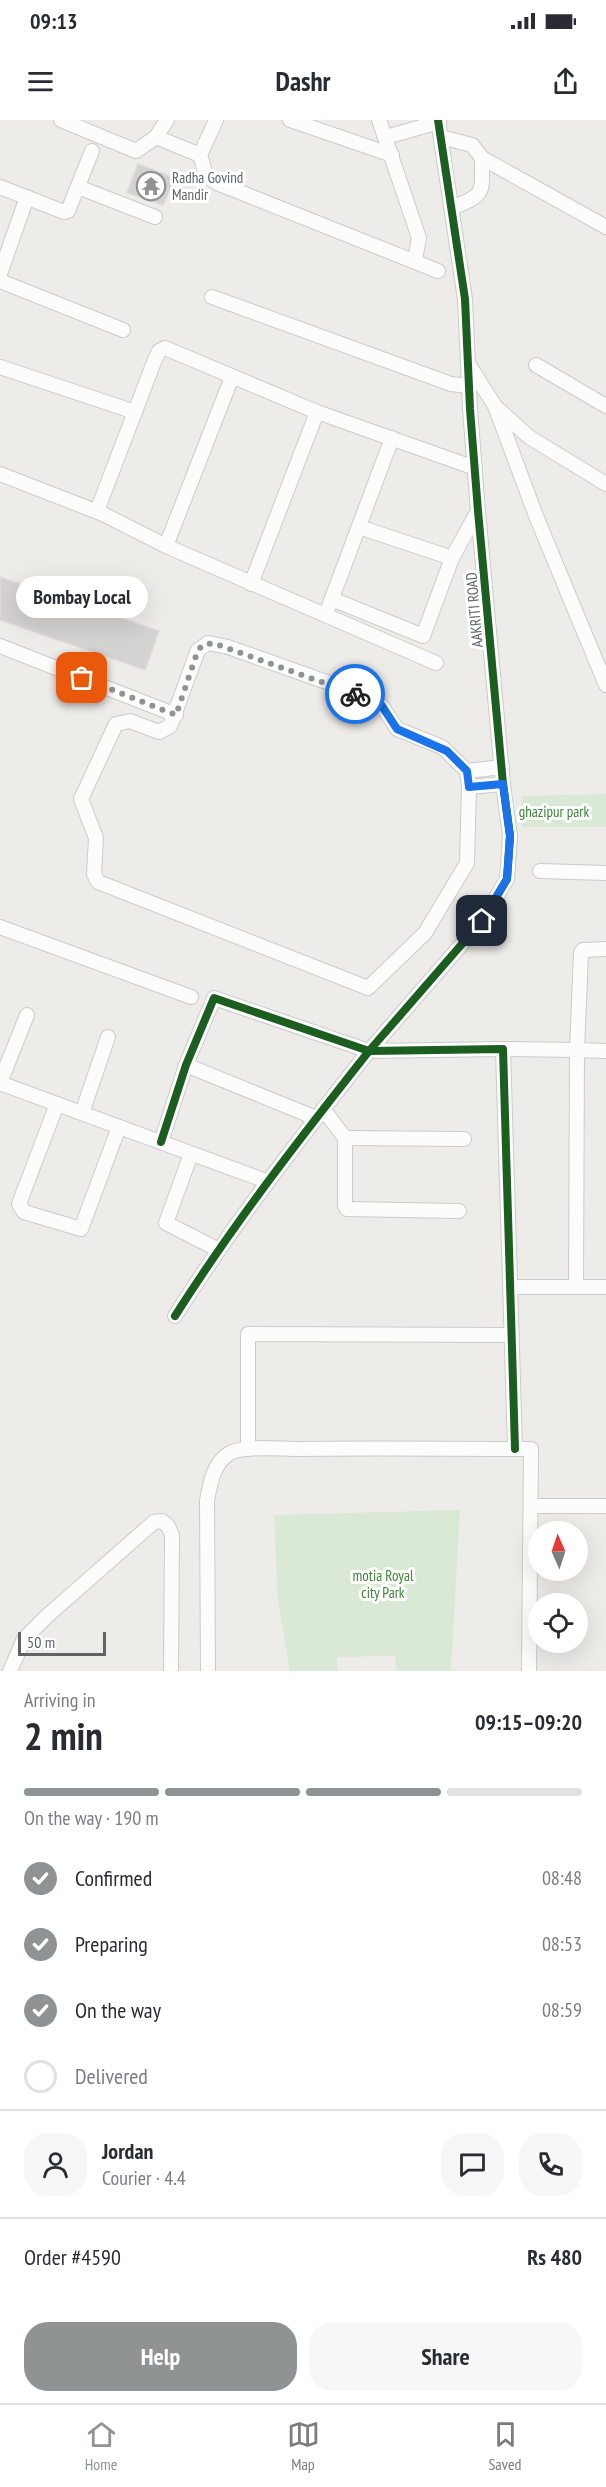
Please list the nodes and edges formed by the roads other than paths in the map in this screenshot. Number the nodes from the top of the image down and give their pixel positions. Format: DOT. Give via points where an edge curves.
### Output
graph roads {
  1 [pos="61,120"];
  2 [pos="168,120"];
  3 [pos="216,120"];
  4 [pos="290,120"];
  5 [pos="379,120"];
  6 [pos="438,121"];
  7 [pos="156,137"];
  8 [pos="441,137"];
  9 [pos="388,145"];
  10 [pos="92,151"];
  11 [pos="200,155"];
  12 [pos="482,158"];
  13 [pos="0,187"];
  14 [pos="78,187"];
  15 [pos="27,197"];
  16 [pos="452,208"];
  17 [pos="155,217"];
  18 [pos="606,227"];
  19 [pos="415,260"];
  20 [pos="438,270"];
  21 [pos="0,274"];
  22 [pos="0,281"];
  23 [pos="212,297"];
  24 [pos="123,330"];
  25 [pos="468,363"];
  26 [pos="536,365"];
  27 [pos="0,367"];
  28 [pos="232,378"];
  29 [pos="469,386"];
  30 [pos="495,406"];
  31 [pos="606,406"];
  32 [pos="135,412"];
  33 [pos="317,412"];
  34 [pos="392,438"];
  35 [pos="475,468"];
  36 [pos="0,474"];
  37 [pos="606,484"];
  38 [pos="478,511"];
  39 [pos="97,512"];
  40 [pos="359,527"];
  41 [pos="166,546"];
  42 [pos="452,558"];
  43 [pos="251,584"];
  44 [pos="332,598"];
  45 [pos="325,616"];
  46 [pos="0,646"];
  47 [pos="436,663"];
  48 [pos="606,685"];
  49 [pos="176,715"];
  50 [pos="502,767"];
  51 [pos="467,771"];
  52 [pos="503,784"];
  53 [pos="469,787"];
  54 [pos="540,871"];
  55 [pos="606,873"];
  56 [pos="0,927"];
  57 [pos="606,950"];
  58 [pos="190,997"];
  59 [pos="27,1015"];
  60 [pos="108,1037"];
  61 [pos="503,1049"];
  62 [pos="577,1050"];
  63 [pos="369,1051"];
  64 [pos="606,1051"];
  65 [pos="186,1065"];
  66 [pos="0,1083"];
  67 [pos="57,1104"];
  68 [pos="82,1113"];
  69 [pos="319,1114"];
  70 [pos="119,1127"];
  71 [pos="345,1138"];
  72 [pos="464,1140"];
  73 [pos="161,1143"];
  74 [pos="191,1154"];
  75 [pos="266,1181"];
  76 [pos="459,1211"];
  77 [pos="217,1249"];
  78 [pos="511,1287"];
  79 [pos="576,1287"];
  80 [pos="606,1287"];
  81 [pos="175,1316"];
  82 [pos="512,1335"];
  83 [pos="248,1449"];
  84 [pos="516,1449"];
  85 [pos="532,1506"];
  86 [pos="606,1506"];
  87 [pos="10,1671"];
  88 [pos="171,1671"];
  89 [pos="208,1671"];
  90 [pos="529,1671"];
  1 -- 7 [label="street" via="136,151"];
  2 -- 7 [label="street"];
  3 -- 11 [label="street"];
  4 -- 9 [label="street"];
  5 -- 9 [label="street"];
  6 -- 8 [label="street, AAKRITI ROAD"];
  6 -- 9 [label="street"];
  7 -- 11 [label="street"];
  8 -- 12 [label="street" via="472,145"];
  8 -- 16 [label="street, AAKRITI ROAD"];
  9 -- 19 [label="street" via="419,238"];
  10 -- 14 [label="street"];
  11 -- 19 [label="street" via="206,175 217,183"];
  12 -- 16 [label="street" via="476,198"];
  12 -- 18 [label="street"];
  13 -- 15 [label="street"];
  14 -- 15 [label="street" via="66,212"];
  14 -- 17 [label="street"];
  15 -- 21 [label="street"];
  16 -- 25 [label="street, AAKRITI ROAD" via="465,299"];
  19 -- 20 [label="street"];
  22 -- 24 [label="street"];
  23 -- 29 [label="street" via="451,384"];
  25 -- 29 [label="street, AAKRITI ROAD"];
  25 -- 30 [label="street"];
  26 -- 31 [label="street"];
  27 -- 32 [label="street"];
  28 -- 32 [label="street" via="165,348 159,351"];
  28 -- 33 [label="street"];
  28 -- 41 [label="street"];
  29 -- 35 [label="street, AAKRITI ROAD"];
  30 -- 37 [label="street" via="529,437"];
  30 -- 48 [label="street"];
  32 -- 39 [label="street"];
  33 -- 34 [label="street"];
  33 -- 43 [label="street"];
  34 -- 35 [label="street"];
  34 -- 40 [label="street"];
  35 -- 38 [label="street, AAKRITI ROAD"];
  36 -- 39 [label="street"];
  38 -- 42 [label="street"];
  38 -- 50 [label="street, AAKRITI ROAD"];
  39 -- 41 [label="street"];
  40 -- 42 [label="street"];
  40 -- 44 [label="street"];
  41 -- 43 [label="street"];
  42 -- 44 [label="street" via="423,636"];
  43 -- 45 [label="street"];
  44 -- 45 [label="street"];
  45 -- 47 [label="street"];
  46 -- 49 [label="street"];
  49 -- 51 [label="street" via="198,650 208,644 219,644 382,706 397,729 442,747"];
  49 -- 53 [label="street" via="170,726 159,732 130,721 116,724 81,800 96,838 94,874 98,882 368,988 425,933 467,863"];
  50 -- 51 [label="street"];
  50 -- 52 [label="street, AAKRITI ROAD"];
  51 -- 53 [label="street"];
  52 -- 53 [label="street"];
  52 -- 63 [label="street, AAKRITI ROAD" via="510,836 507,879 482,921"];
  54 -- 55 [label="street"];
  56 -- 58 [label="street"];
  57 -- 62 [label="street" via="581,953"];
  59 -- 66 [label="street"];
  60 -- 68 [label="street"];
  61 -- 62 [label="street"];
  61 -- 63 [label="street"];
  61 -- 78 [label="street"];
  62 -- 64 [label="street"];
  62 -- 79 [label="street"];
  63 -- 65 [label="street" via="214,998"];
  63 -- 69 [label="street, AAKRITI ROAD"];
  65 -- 69 [label="street"];
  65 -- 73 [label="street"];
  66 -- 67 [label="street"];
  67 -- 68 [label="street"];
  67 -- 70 [label="street" via="19,1204 24,1212 81,1229"];
  68 -- 70 [label="street"];
  69 -- 71 [label="street"];
  69 -- 75 [label="street, AAKRITI ROAD"];
  70 -- 73 [label="street"];
  71 -- 72 [label="street"];
  71 -- 76 [label="street" via="347,1209"];
  73 -- 74 [label="street"];
  74 -- 75 [label="street"];
  74 -- 77 [label="street" via="166,1223"];
  75 -- 77 [label="street, AAKRITI ROAD"];
  77 -- 81 [label="street, AAKRITI ROAD"];
  78 -- 79 [label="street"];
  78 -- 82 [label="street"];
  79 -- 80 [label="street"];
  82 -- 83 [label="street" via="248,1334"];
  82 -- 84 [label="street"];
  83 -- 84 [label="street"];
  83 -- 89 [label="street" via="230,1453 217,1467 207,1501"];
  84 -- 85 [label="street" via="531,1449"];
  85 -- 86 [label="street"];
  85 -- 90 [label="street"];
  87 -- 88 [label="street" via="24,1639 46,1617 154,1522 162,1521 172,1535"];
}
